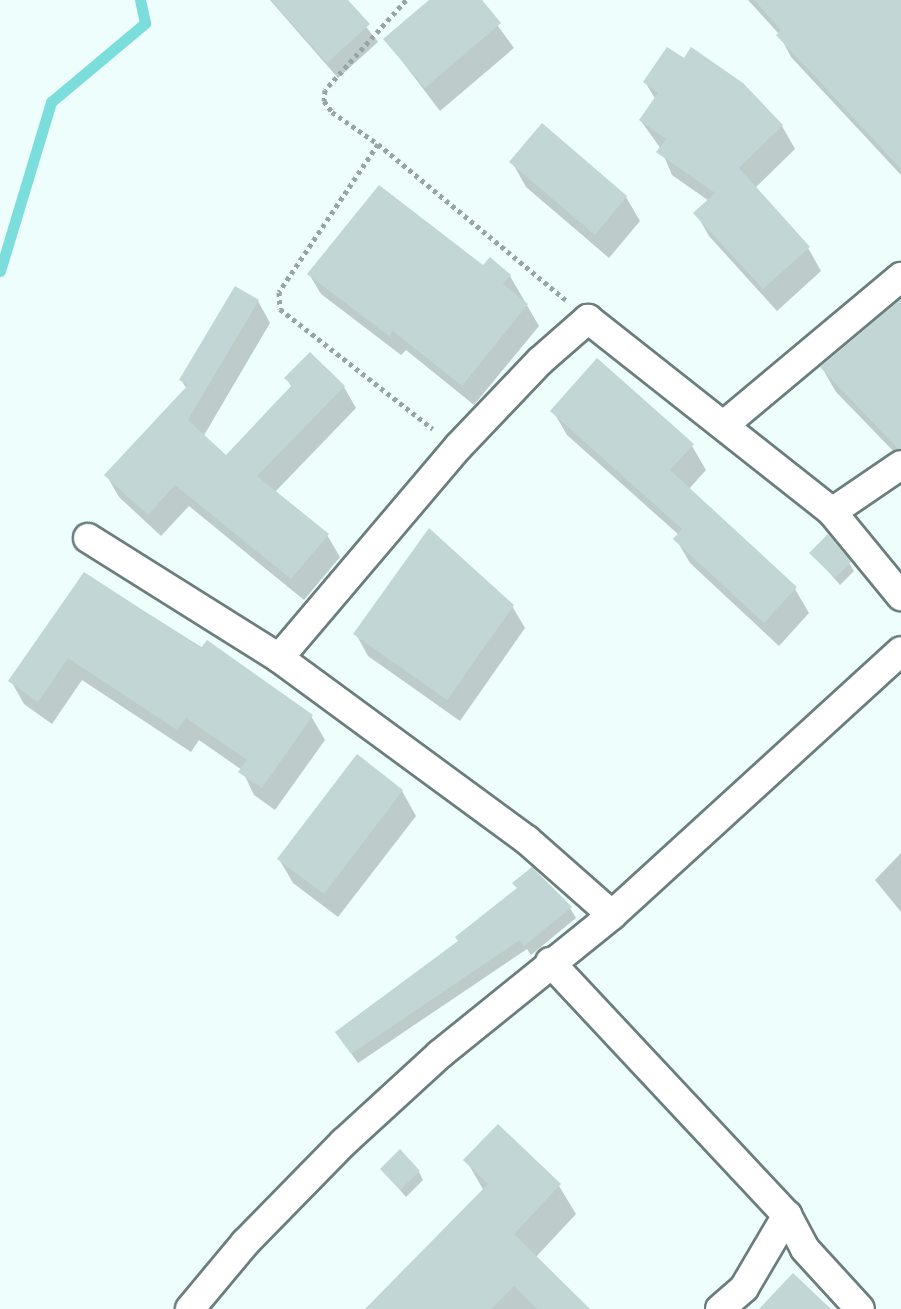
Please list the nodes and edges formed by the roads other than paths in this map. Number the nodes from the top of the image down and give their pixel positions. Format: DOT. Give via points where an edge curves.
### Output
graph roads {
  1 [pos="901,277"];
  2 [pos="724,425"];
  3 [pos="901,465"];
  4 [pos="832,512"];
  5 [pos="88,538"];
  6 [pos="901,596"];
  7 [pos="901,651"];
  8 [pos="279,658"];
  9 [pos="612,915"];
  10 [pos="550,962"];
  11 [pos="787,1215"];
  12 [pos="805,1249"];
  13 [pos="744,1288"];
  14 [pos="190,1309"];
  15 [pos="720,1309"];
  16 [pos="860,1309"];
  1 -- 2 [label="street"];
  2 -- 4 [label="street"];
  2 -- 8 [label="street" via="588,319 458,447"];
  3 -- 4 [label="street"];
  4 -- 6 [label="street"];
  5 -- 8 [label="street"];
  7 -- 9 [label="street"];
  8 -- 9 [label="street" via="527,840"];
  9 -- 10 [label="street"];
  10 -- 11 [label="street"];
  10 -- 14 [label="street" via="344,1142 245,1243"];
  11 -- 12 [label="street"];
  11 -- 13 [label="street"];
  12 -- 13 [label="street"];
  12 -- 16 [label="street"];
  13 -- 15 [label="street"];
}
